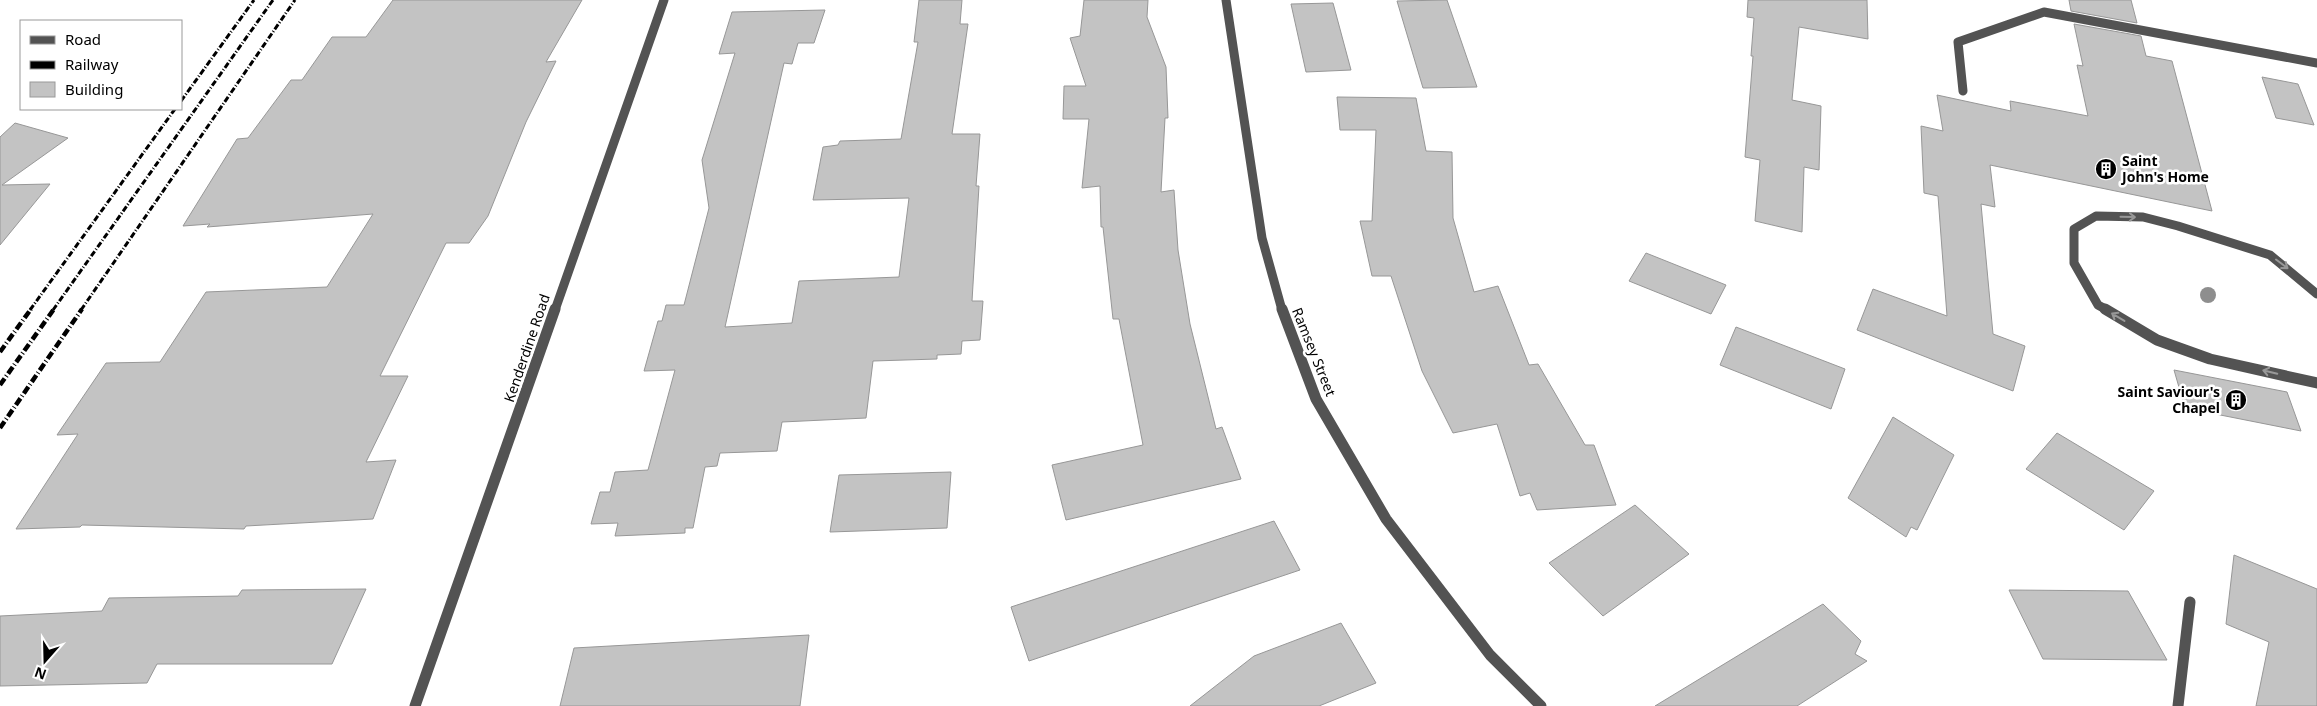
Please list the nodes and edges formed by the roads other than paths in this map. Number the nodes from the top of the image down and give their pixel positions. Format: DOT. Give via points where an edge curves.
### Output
graph roads {
  1 [pos="664,0"];
  2 [pos="1226,0"];
  3 [pos="2317,63"];
  4 [pos="1962,91"];
  5 [pos="2317,294"];
  6 [pos="2317,383"];
  7 [pos="2190,602"];
  8 [pos="416,706"];
  9 [pos="1540,706"];
  10 [pos="2178,706"];
  1 -- 8 [label="street, Kenderdine Road"];
  2 -- 9 [label="street, Ramsey Street" via="1262,238 1282,310 1316,399 1386,519 1490,655"];
  3 -- 4 [label="street" via="2044,12 1958,42"];
  6 -- 5 [label="street, one-way" via="2202,356 2157,340 2098,305 2074,263 2074,229 2096,216 2143,217 2178,226 2270,255"];
  7 -- 10 [label="street"];
}
